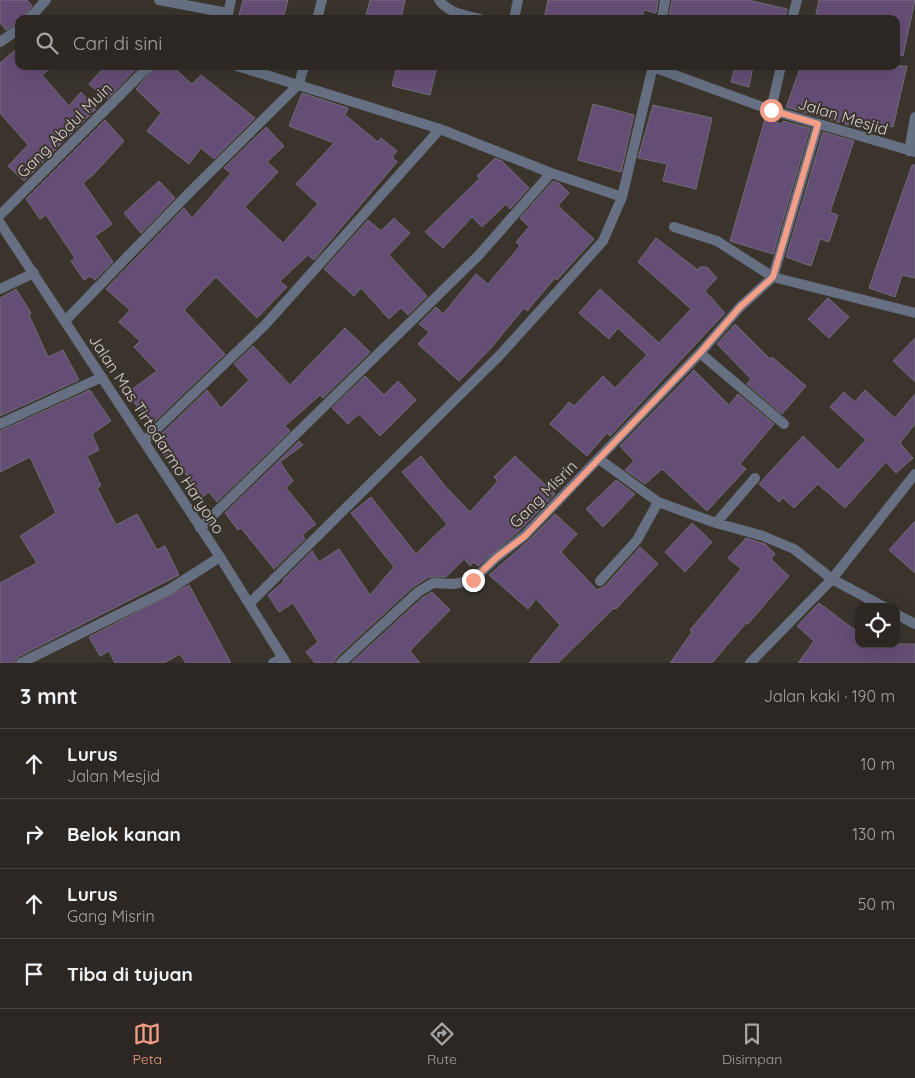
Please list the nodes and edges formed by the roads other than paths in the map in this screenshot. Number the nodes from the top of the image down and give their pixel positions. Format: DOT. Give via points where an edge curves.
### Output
graph roads {
  1 [pos="46,0"];
  2 [pos="159,0"];
  3 [pos="231,0"];
  4 [pos="322,0"];
  5 [pos="439,0"];
  6 [pos="518,0"];
  7 [pos="665,0"];
  8 [pos="797,0"];
  9 [pos="33,15"];
  10 [pos="224,15"];
  11 [pos="228,15"];
  12 [pos="318,15"];
  13 [pos="465,15"];
  14 [pos="515,15"];
  15 [pos="663,15"];
  16 [pos="793,15"];
  17 [pos="15,32"];
  18 [pos="0,42"];
  19 [pos="145,70"];
  20 [pos="251,70"];
  21 [pos="303,70"];
  22 [pos="651,70"];
  23 [pos="663,70"];
  24 [pos="780,70"];
  25 [pos="299,84"];
  26 [pos="771,110"];
  27 [pos="915,117"];
  28 [pos="818,124"];
  29 [pos="440,129"];
  30 [pos="912,151"];
  31 [pos="550,173"];
  32 [pos="622,197"];
  33 [pos="0,215"];
  34 [pos="0,223"];
  35 [pos="674,227"];
  36 [pos="34,273"];
  37 [pos="773,277"];
  38 [pos="0,288"];
  39 [pos="915,313"];
  40 [pos="66,321"];
  41 [pos="700,353"];
  42 [pos="102,377"];
  43 [pos="0,424"];
  44 [pos="784,424"];
  45 [pos="144,441"];
  46 [pos="599,459"];
  47 [pos="915,474"];
  48 [pos="755,478"];
  49 [pos="658,502"];
  50 [pos="716,523"];
  51 [pos="200,528"];
  52 [pos="220,557"];
  53 [pos="832,578"];
  54 [pos="600,580"];
  55 [pos="250,603"];
  56 [pos="877,603"];
  57 [pos="900,616"];
  58 [pos="915,624"];
  59 [pos="281,661"];
  60 [pos="21,663"];
  61 [pos="341,663"];
  62 [pos="750,663"];
  1 -- 9 [label="street"];
  2 -- 10 [label="street"];
  3 -- 11 [label="street"];
  4 -- 12 [label="street"];
  5 -- 13 [label="street" via="444,7"];
  6 -- 14 [label="street"];
  7 -- 15 [label="street"];
  8 -- 16 [label="street"];
  17 -- 18 [label="street"];
  19 -- 33 [label="street, Gang Abdul Muin"];
  20 -- 25 [label="street"];
  21 -- 25 [label="street"];
  22 -- 32 [label="street"];
  23 -- 26 [label="street, Jalan Mesjid"];
  24 -- 26 [label="street"];
  25 -- 29 [label="street"];
  25 -- 40 [label="street" via="190,191"];
  26 -- 28 [label="street, Jalan Mesjid"];
  27 -- 30 [label="street"];
  28 -- 30 [label="street, Jalan Mesjid"];
  28 -- 37 [label="street"];
  29 -- 31 [label="street"];
  29 -- 45 [label="street" via="265,325"];
  31 -- 32 [label="street"];
  31 -- 51 [label="street" via="478,256"];
  32 -- 55 [label="street" via="603,241 500,355"];
  34 -- 36 [label="street, Jalan Mas Tirtodarmo Haryono"];
  35 -- 37 [label="street" via="717,241"];
  36 -- 38 [label="street"];
  36 -- 40 [label="street, Jalan Mas Tirtodarmo Haryono"];
  37 -- 39 [label="street"];
  37 -- 41 [label="street, Gang Misrin" via="740,307"];
  40 -- 42 [label="street, Jalan Mas Tirtodarmo Haryono"];
  41 -- 44 [label="street"];
  41 -- 46 [label="street, Gang Misrin"];
  42 -- 43 [label="street"];
  42 -- 45 [label="street, Jalan Mas Tirtodarmo Haryono"];
  45 -- 51 [label="street, Jalan Mas Tirtodarmo Haryono"];
  46 -- 49 [label="street"];
  46 -- 61 [label="street, Gang Misrin" via="525,536 473,580 454,584 433,582"];
  47 -- 53 [label="street"];
  48 -- 50 [label="street"];
  49 -- 50 [label="street"];
  49 -- 54 [label="street" via="637,540"];
  50 -- 53 [label="street" via="763,536 794,549"];
  51 -- 52 [label="street, Jalan Mas Tirtodarmo Haryono"];
  52 -- 55 [label="street, Jalan Mas Tirtodarmo Haryono"];
  52 -- 60 [label="street" via="170,589"];
  53 -- 56 [label="street"];
  53 -- 62 [label="street"];
  55 -- 59 [label="street, Jalan Mas Tirtodarmo Haryono"];
  57 -- 58 [label="street"];
}
